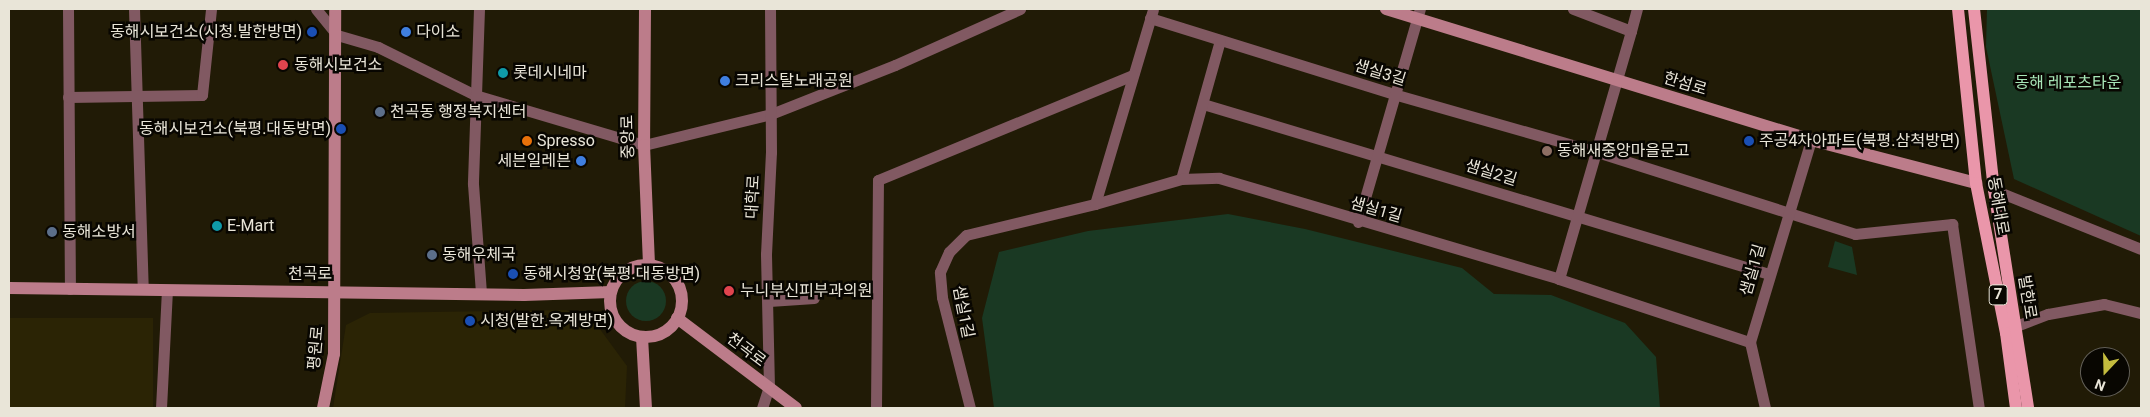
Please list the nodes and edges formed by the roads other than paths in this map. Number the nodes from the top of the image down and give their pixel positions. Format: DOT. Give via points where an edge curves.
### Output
graph roads {
  1 [pos="68,9"];
  2 [pos="134,9"];
  3 [pos="211,9"];
  4 [pos="316,9"];
  5 [pos="335,9"];
  6 [pos="479,9"];
  7 [pos="645,9"];
  8 [pos="770,9"];
  9 [pos="1020,9"];
  10 [pos="1386,9"];
  11 [pos="1573,9"];
  12 [pos="1637,9"];
  13 [pos="1958,9"];
  14 [pos="1974,9"];
  15 [pos="1152,13"];
  16 [pos="1419,13"];
  17 [pos="1631,31"];
  18 [pos="337,35"];
  19 [pos="1220,40"];
  20 [pos="1133,74"];
  21 [pos="1616,79"];
  22 [pos="474,95"];
  23 [pos="1397,95"];
  24 [pos="68,97"];
  25 [pos="137,97"];
  26 [pos="1203,104"];
  27 [pos="771,114"];
  28 [pos="1811,140"];
  29 [pos="644,145"];
  30 [pos="1597,152"];
  31 [pos="1377,155"];
  32 [pos="1181,179"];
  33 [pos="1976,183"];
  34 [pos="1994,190"];
  35 [pos="1095,204"];
  36 [pos="1787,211"];
  37 [pos="1577,217"];
  38 [pos="1358,222"];
  39 [pos="2141,249"];
  40 [pos="649,266"];
  41 [pos="1769,274"];
  42 [pos="1559,279"];
  43 [pos="9,288"];
  44 [pos="70,289"];
  45 [pos="143,290"];
  46 [pos="167,290"];
  47 [pos="335,290"];
  48 [pos="612,292"];
  49 [pos="481,294"];
  50 [pos="814,298"];
  51 [pos="769,301"];
  52 [pos="2141,314"];
  53 [pos="677,318"];
  54 [pos="2016,326"];
  55 [pos="642,337"];
  56 [pos="1750,342"];
  57 [pos="769,387"];
  58 [pos="161,408"];
  59 [pos="323,408"];
  60 [pos="646,408"];
  61 [pos="762,408"];
  62 [pos="796,408"];
  63 [pos="876,408"];
  64 [pos="970,408"];
  65 [pos="1765,408"];
  66 [pos="1979,408"];
  67 [pos="2016,408"];
  68 [pos="2028,408"];
  1 -- 24 [label="street"];
  2 -- 25 [label="street"];
  3 -- 25 [label="street" via="202,96"];
  4 -- 18 [label="street"];
  5 -- 18 [label="street, 평원로"];
  6 -- 22 [label="street"];
  7 -- 29 [label="street, 중앙로"];
  8 -- 27 [label="street, 대학로"];
  9 -- 27 [label="street" via="895,65"];
  10 -- 16 [label="street, 한섬로"];
  11 -- 17 [label="street"];
  12 -- 17 [label="street"];
  13 -- 33 [label="main road, 동해대로 / 7"];
  14 -- 34 [label="main road, 동해대로 / 7"];
  15 -- 19 [label="street, 샘실3길"];
  15 -- 20 [label="street, 샘실3길"];
  16 -- 21 [label="street, 한섬로"];
  16 -- 23 [label="street"];
  17 -- 21 [label="street"];
  18 -- 22 [label="street" via="378,46"];
  18 -- 47 [label="street, 평원로"];
  19 -- 23 [label="street, 샘실3길"];
  19 -- 26 [label="street"];
  20 -- 35 [label="street, 샘실3길"];
  20 -- 63 [label="street" via="878,180"];
  21 -- 28 [label="street, 한섬로"];
  21 -- 30 [label="street"];
  22 -- 29 [label="street"];
  22 -- 49 [label="street" via="473,184"];
  23 -- 30 [label="street, 샘실3길"];
  23 -- 31 [label="street"];
  24 -- 25 [label="street"];
  24 -- 44 [label="street"];
  25 -- 45 [label="street"];
  26 -- 31 [label="street, 샘실2길"];
  26 -- 32 [label="street"];
  27 -- 29 [label="street"];
  27 -- 51 [label="street, 대학로" via="766,254"];
  28 -- 33 [label="street, 한섬로"];
  28 -- 36 [label="street, 샘실1길"];
  29 -- 40 [label="street, 중앙로"];
  30 -- 36 [label="street, 샘실3길"];
  30 -- 37 [label="street"];
  31 -- 37 [label="street, 샘실2길"];
  31 -- 38 [label="street"];
  32 -- 35 [label="street, 샘실1길"];
  32 -- 38 [label="street, 샘실1길" via="1219,178"];
  33 -- 34 [label="main road"];
  33 -- 67 [label="main road, 동해대로 / 7" via="2006,333"];
  34 -- 39 [label="street"];
  34 -- 54 [label="main road, 발한로 / 7"];
  35 -- 64 [label="street, 샘실1길" via="966,235 949,252 940,272 942,297"];
  36 -- 41 [label="street, 샘실1길"];
  36 -- 66 [label="street, 샘실3길" via="1855,234 1952,224"];
  37 -- 41 [label="street, 샘실2길"];
  37 -- 42 [label="street"];
  38 -- 42 [label="street, 샘실1길"];
  40 -- 48 [label="street" via="632,268 622,275"];
  40 -- 53 [label="street" via="663,270 678,285 682,299"];
  41 -- 56 [label="street, 샘실1길"];
  42 -- 56 [label="street, 샘실1길"];
  43 -- 44 [label="street, 천곡로"];
  44 -- 45 [label="street, 천곡로"];
  45 -- 46 [label="street, 천곡로"];
  46 -- 47 [label="street, 천곡로"];
  46 -- 58 [label="street"];
  47 -- 49 [label="street, 천곡로"];
  47 -- 59 [label="street, 평원로" via="334,354"];
  48 -- 49 [label="street, 천곡로"];
  48 -- 55 [label="street" via="610,304 615,320 630,333"];
  50 -- 51 [label="street"];
  51 -- 57 [label="street, 대학로"];
  52 -- 54 [label="street" via="2104,304 2048,314"];
  53 -- 55 [label="street" via="662,334"];
  53 -- 57 [label="street, 천곡로"];
  54 -- 68 [label="main road, 발한로 / 7"];
  55 -- 60 [label="street"];
  56 -- 65 [label="street"];
  57 -- 61 [label="street, 대학로"];
  57 -- 62 [label="street, 천곡로"];
}
